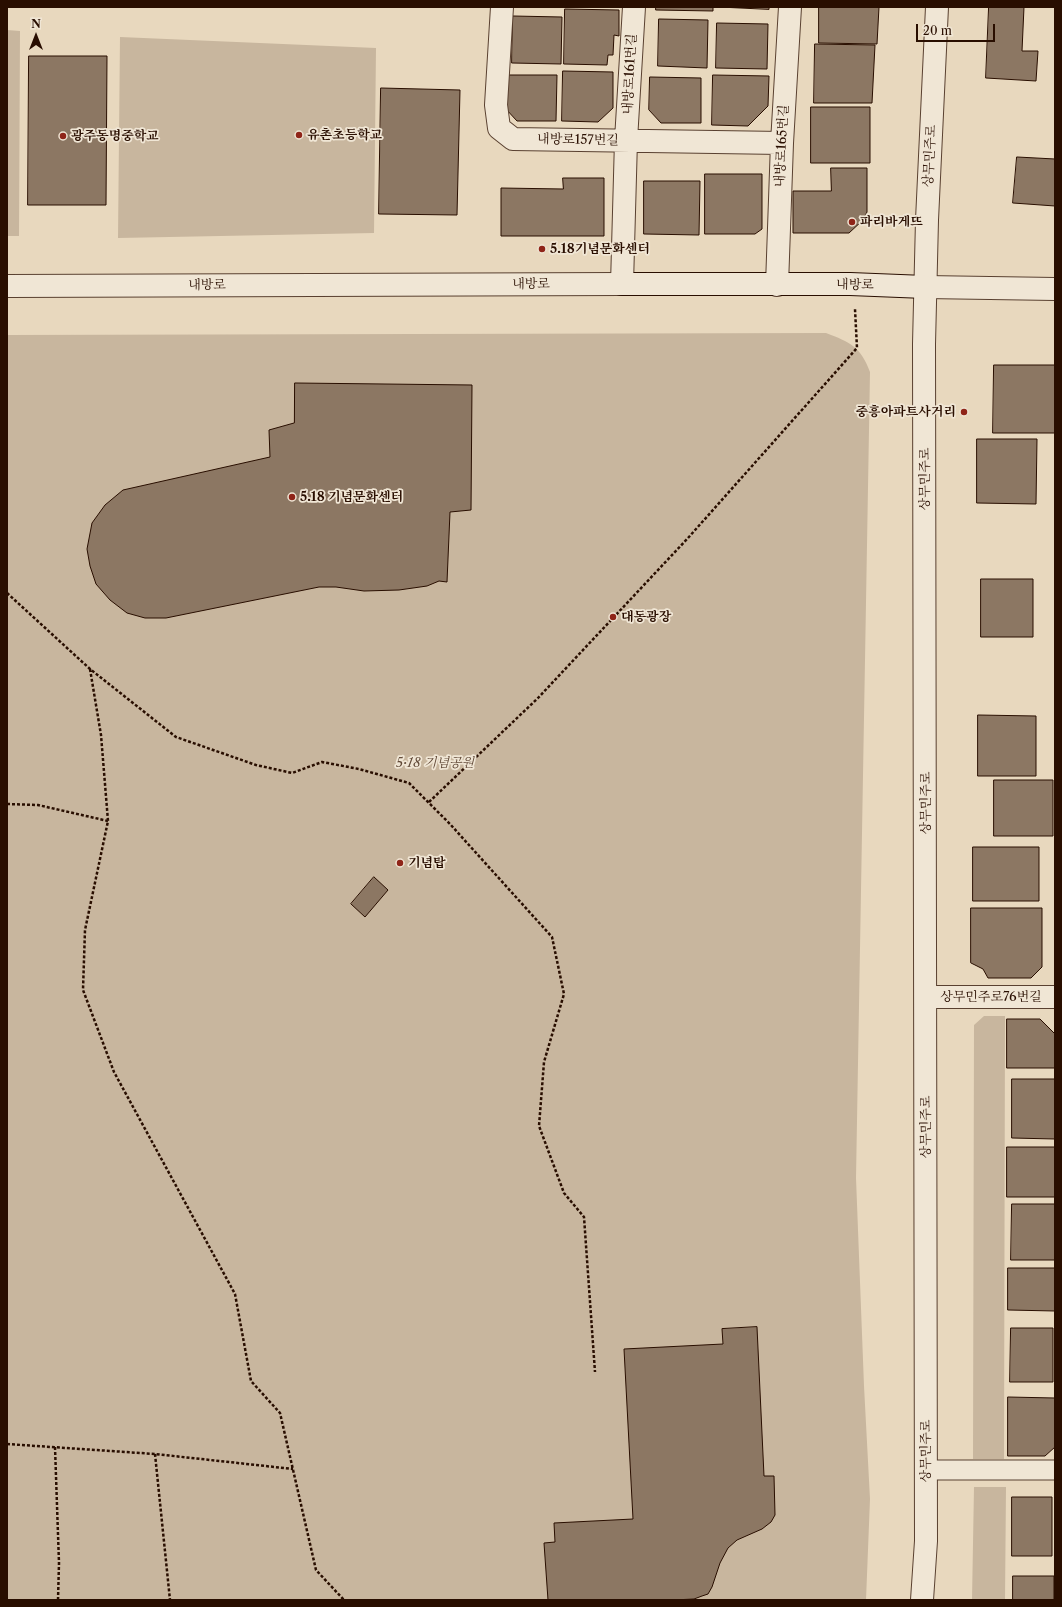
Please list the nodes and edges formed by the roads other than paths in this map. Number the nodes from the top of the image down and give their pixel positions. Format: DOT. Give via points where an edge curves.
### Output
graph roads {
  1 [pos="502,7"];
  2 [pos="634,7"];
  3 [pos="790,7"];
  4 [pos="937,7"];
  5 [pos="626,140"];
  6 [pos="782,143"];
  7 [pos="622,284"];
  8 [pos="777,285"];
  9 [pos="7,286"];
  10 [pos="925,287"];
  11 [pos="1055,289"];
  12 [pos="926,997"];
  13 [pos="1055,997"];
  14 [pos="926,1470"];
  15 [pos="1055,1470"];
  16 [pos="922,1600"];
  1 -- 5 [label="street, 내방로157번길" via="496,105 499,128 513,139"];
  2 -- 5 [label="street, 내방로161번길"];
  3 -- 6 [label="street, 내방로165번길"];
  4 -- 10 [label="street, 상무민주로"];
  5 -- 6 [label="street, 내방로157번길"];
  5 -- 7 [label="street, 내방로161번길"];
  6 -- 8 [label="street, 내방로165번길"];
  7 -- 8 [label="street, 내방로"];
  7 -- 9 [label="street, 내방로"];
  8 -- 10 [label="street, 내방로"];
  10 -- 11 [label="street, 내방로"];
  10 -- 12 [label="street, 상무민주로"];
  12 -- 13 [label="street, 상무민주로76번길"];
  12 -- 14 [label="street, 상무민주로"];
  14 -- 15 [label="street"];
  14 -- 16 [label="street, 상무민주로" via="926,1541"];
}
